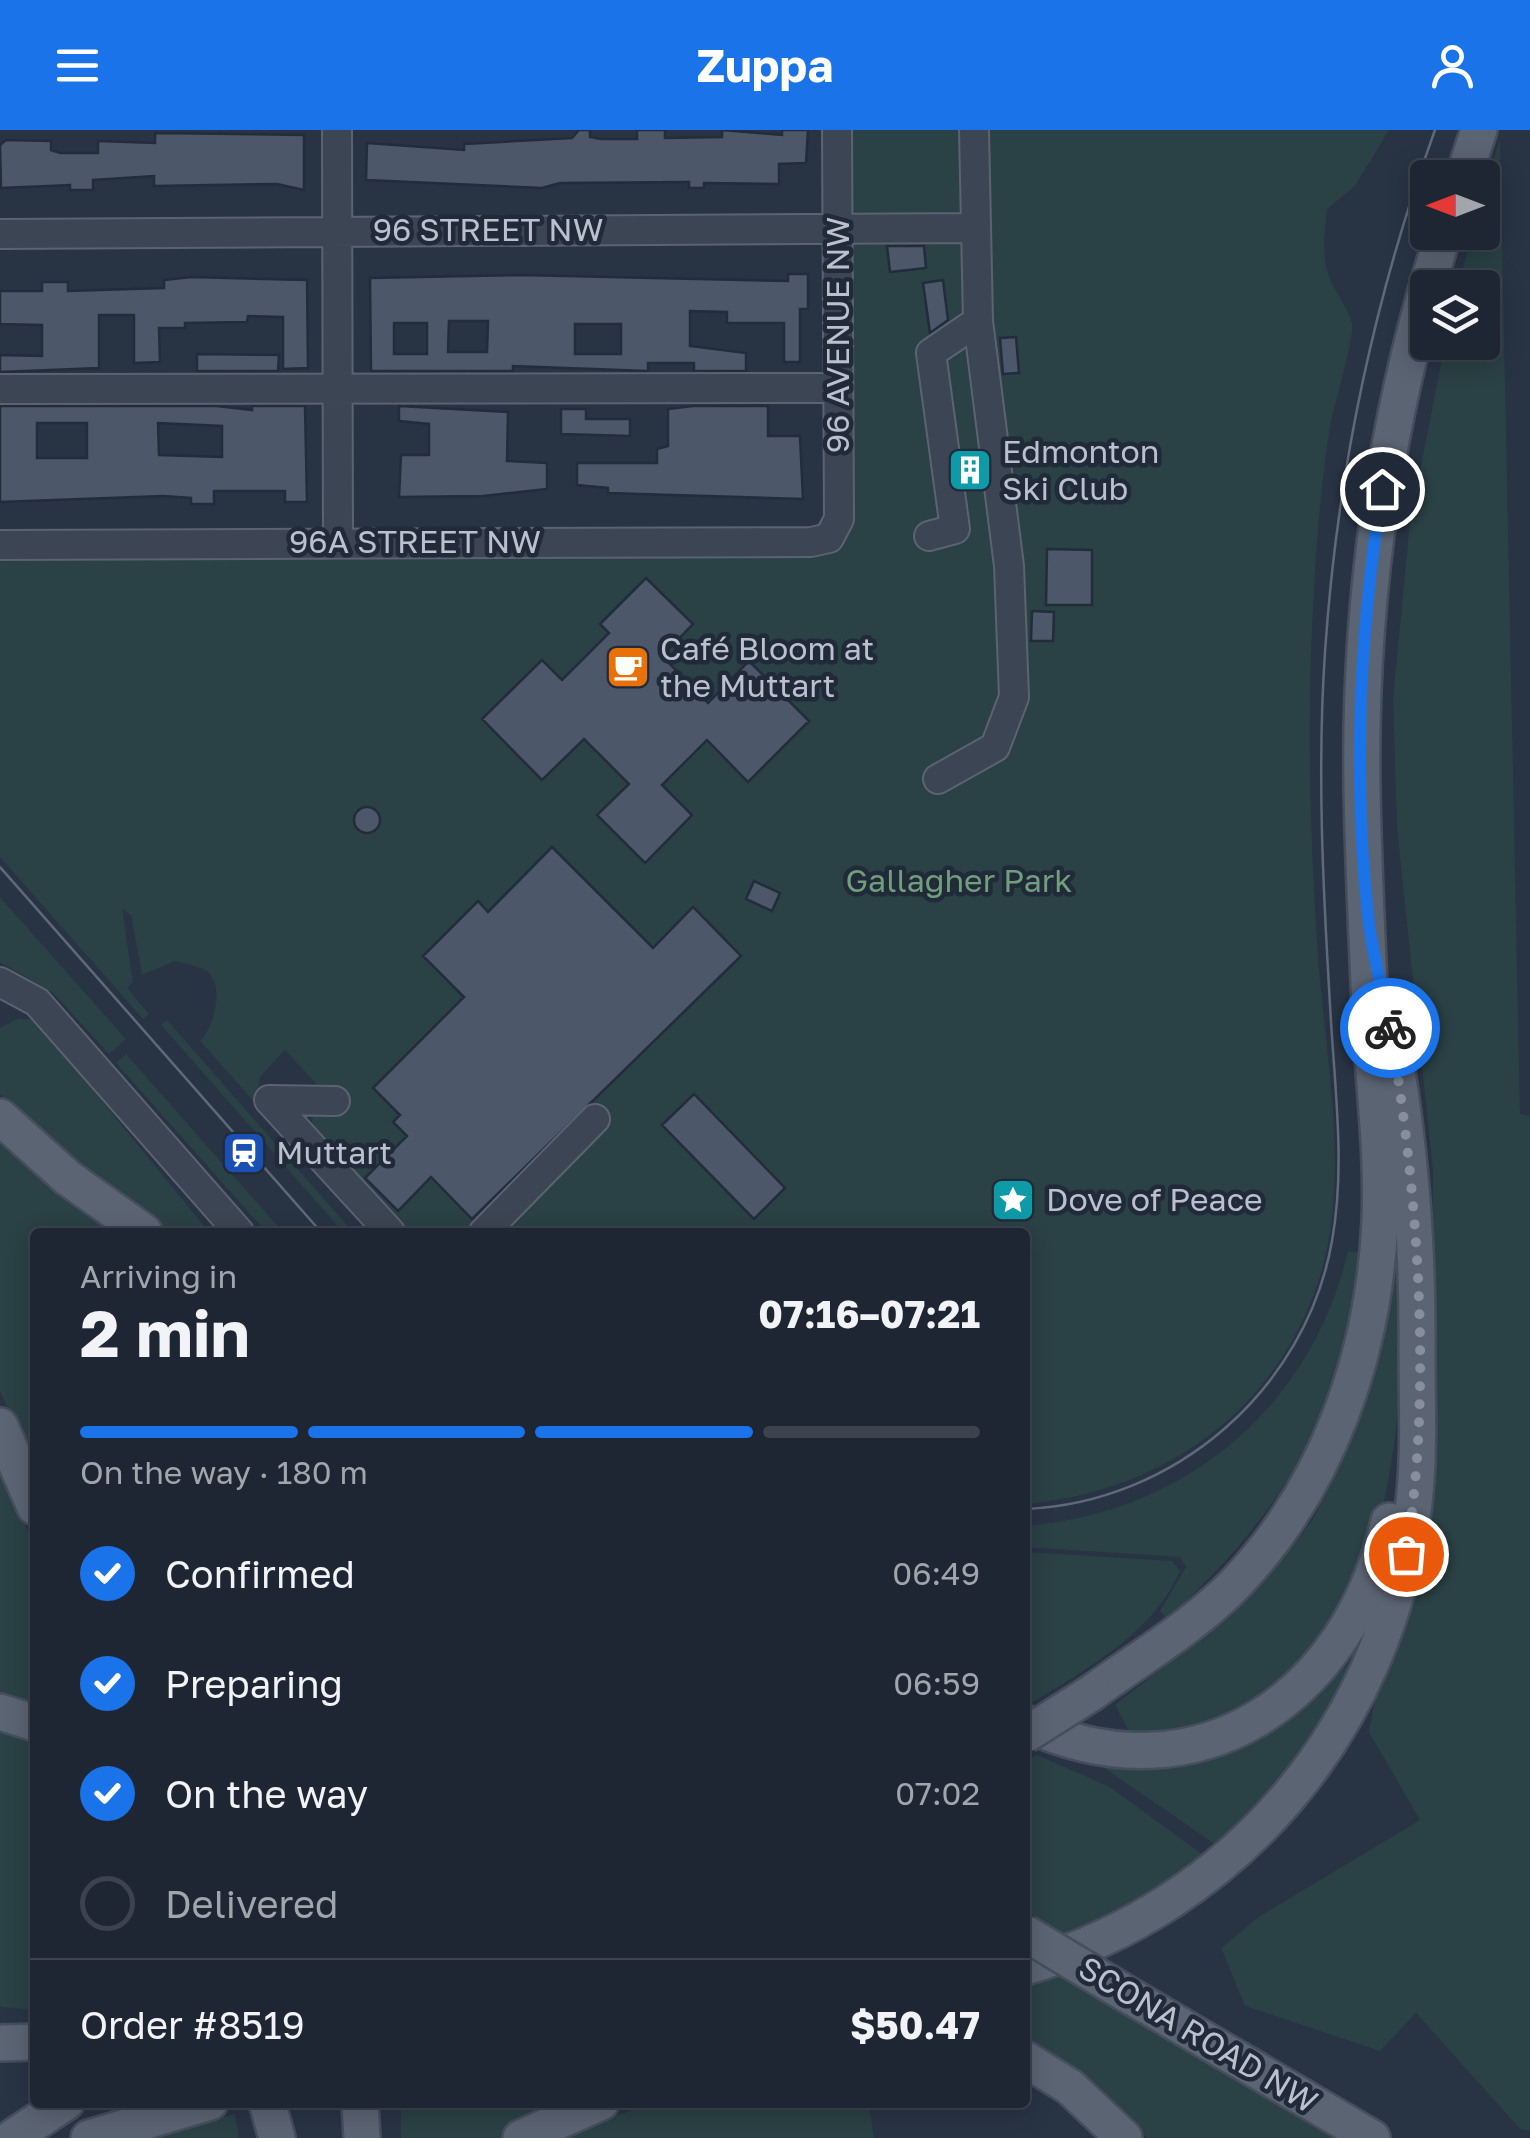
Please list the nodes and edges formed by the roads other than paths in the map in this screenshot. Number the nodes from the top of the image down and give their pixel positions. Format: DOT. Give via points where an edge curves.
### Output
graph roads {
  1 [pos="337,130"];
  2 [pos="837,130"];
  3 [pos="974,130"];
  4 [pos="1480,130"];
  5 [pos="1469,160"];
  6 [pos="838,228"];
  7 [pos="976,228"];
  8 [pos="337,232"];
  9 [pos="0,234"];
  10 [pos="1439,250"];
  11 [pos="978,321"];
  12 [pos="338,387"];
  13 [pos="0,388"];
  14 [pos="838,388"];
  15 [pos="929,536"];
  16 [pos="829,538"];
  17 [pos="338,542"];
  18 [pos="0,545"];
  19 [pos="938,779"];
  20 [pos="1368,918"];
  21 [pos="13,988"];
  22 [pos="0,1011"];
  23 [pos="335,1101"];
  24 [pos="0,1118"];
  25 [pos="595,1119"];
  26 [pos="138,1228"];
  27 [pos="234,1228"];
  28 [pos="386,1228"];
  29 [pos="488,1228"];
  30 [pos="1417,1317"];
  31 [pos="0,1426"];
  32 [pos="30,1495"];
  33 [pos="0,1712"];
  34 [pos="30,1721"];
  35 [pos="1030,1726"];
  36 [pos="1030,1732"];
  37 [pos="1030,1936"];
  38 [pos="1030,1965"];
  39 [pos="1030,2062"];
  40 [pos="1030,2084"];
  41 [pos="57,2108"];
  42 [pos="190,2108"];
  43 [pos="269,2108"];
  44 [pos="360,2108"];
  45 [pos="384,2108"];
  46 [pos="588,2108"];
  47 [pos="12,2138"];
  48 [pos="90,2138"];
  49 [pos="277,2138"];
  50 [pos="362,2138"];
  51 [pos="385,2138"];
  52 [pos="522,2138"];
  53 [pos="1124,2138"];
  54 [pos="1372,2138"];
  1 -- 8 [label="street"];
  2 -- 6 [label="street, 96 AVENUE NW"];
  3 -- 7 [label="street"];
  4 -- 5 [label="main road"];
  6 -- 7 [label="street, 96 STREET NW"];
  6 -- 8 [label="street, 96 STREET NW"];
  6 -- 14 [label="street, 96 AVENUE NW"];
  7 -- 11 [label="street"];
  8 -- 9 [label="street, 96 STREET NW"];
  8 -- 12 [label="street"];
  10 -- 20 [label="main road" via="1411,344 1371,555 1362,788"];
  11 -- 15 [label="street" via="931,353 956,529"];
  11 -- 19 [label="street" via="1010,566 1014,697 995,747"];
  12 -- 13 [label="street"];
  12 -- 14 [label="street"];
  12 -- 17 [label="street"];
  14 -- 16 [label="street, 96 AVENUE NW" via="840,518"];
  16 -- 17 [label="street, 96A STREET NW"];
  17 -- 18 [label="street, 96A STREET NW"];
  20 -- 30 [label="main road" via="1408,1138"];
  20 -- 36 [label="main road, bridge" via="1380,1223 1369,1318 1335,1433 1287,1520 1235,1584"];
  21 -- 22 [label="street"];
  21 -- 27 [label="street"];
  23 -- 28 [label="street" via="269,1100"];
  24 -- 26 [label="main road"];
  25 -- 29 [label="street"];
  30 -- 35 [label="main road" via="1381,1560 1340,1641 1312,1676 1262,1720 1194,1746 1128,1750 1061,1740"];
  30 -- 38 [label="main road" via="1416,1468 1406,1554 1371,1670 1340,1727 1274,1816 1182,1896 1106,1938"];
  31 -- 32 [label="main road"];
  33 -- 34 [label="main road"];
  37 -- 54 [label="main road, SCONA ROAD NW, bridge"];
  39 -- 53 [label="main road" via="1070,2088"];
  40 -- 53 [label="main road"];
  41 -- 47 [label="main road"];
  42 -- 48 [label="main road"];
  43 -- 49 [label="main road"];
  44 -- 50 [label="main road"];
  45 -- 51 [label="main road"];
  46 -- 52 [label="main road"];
}
